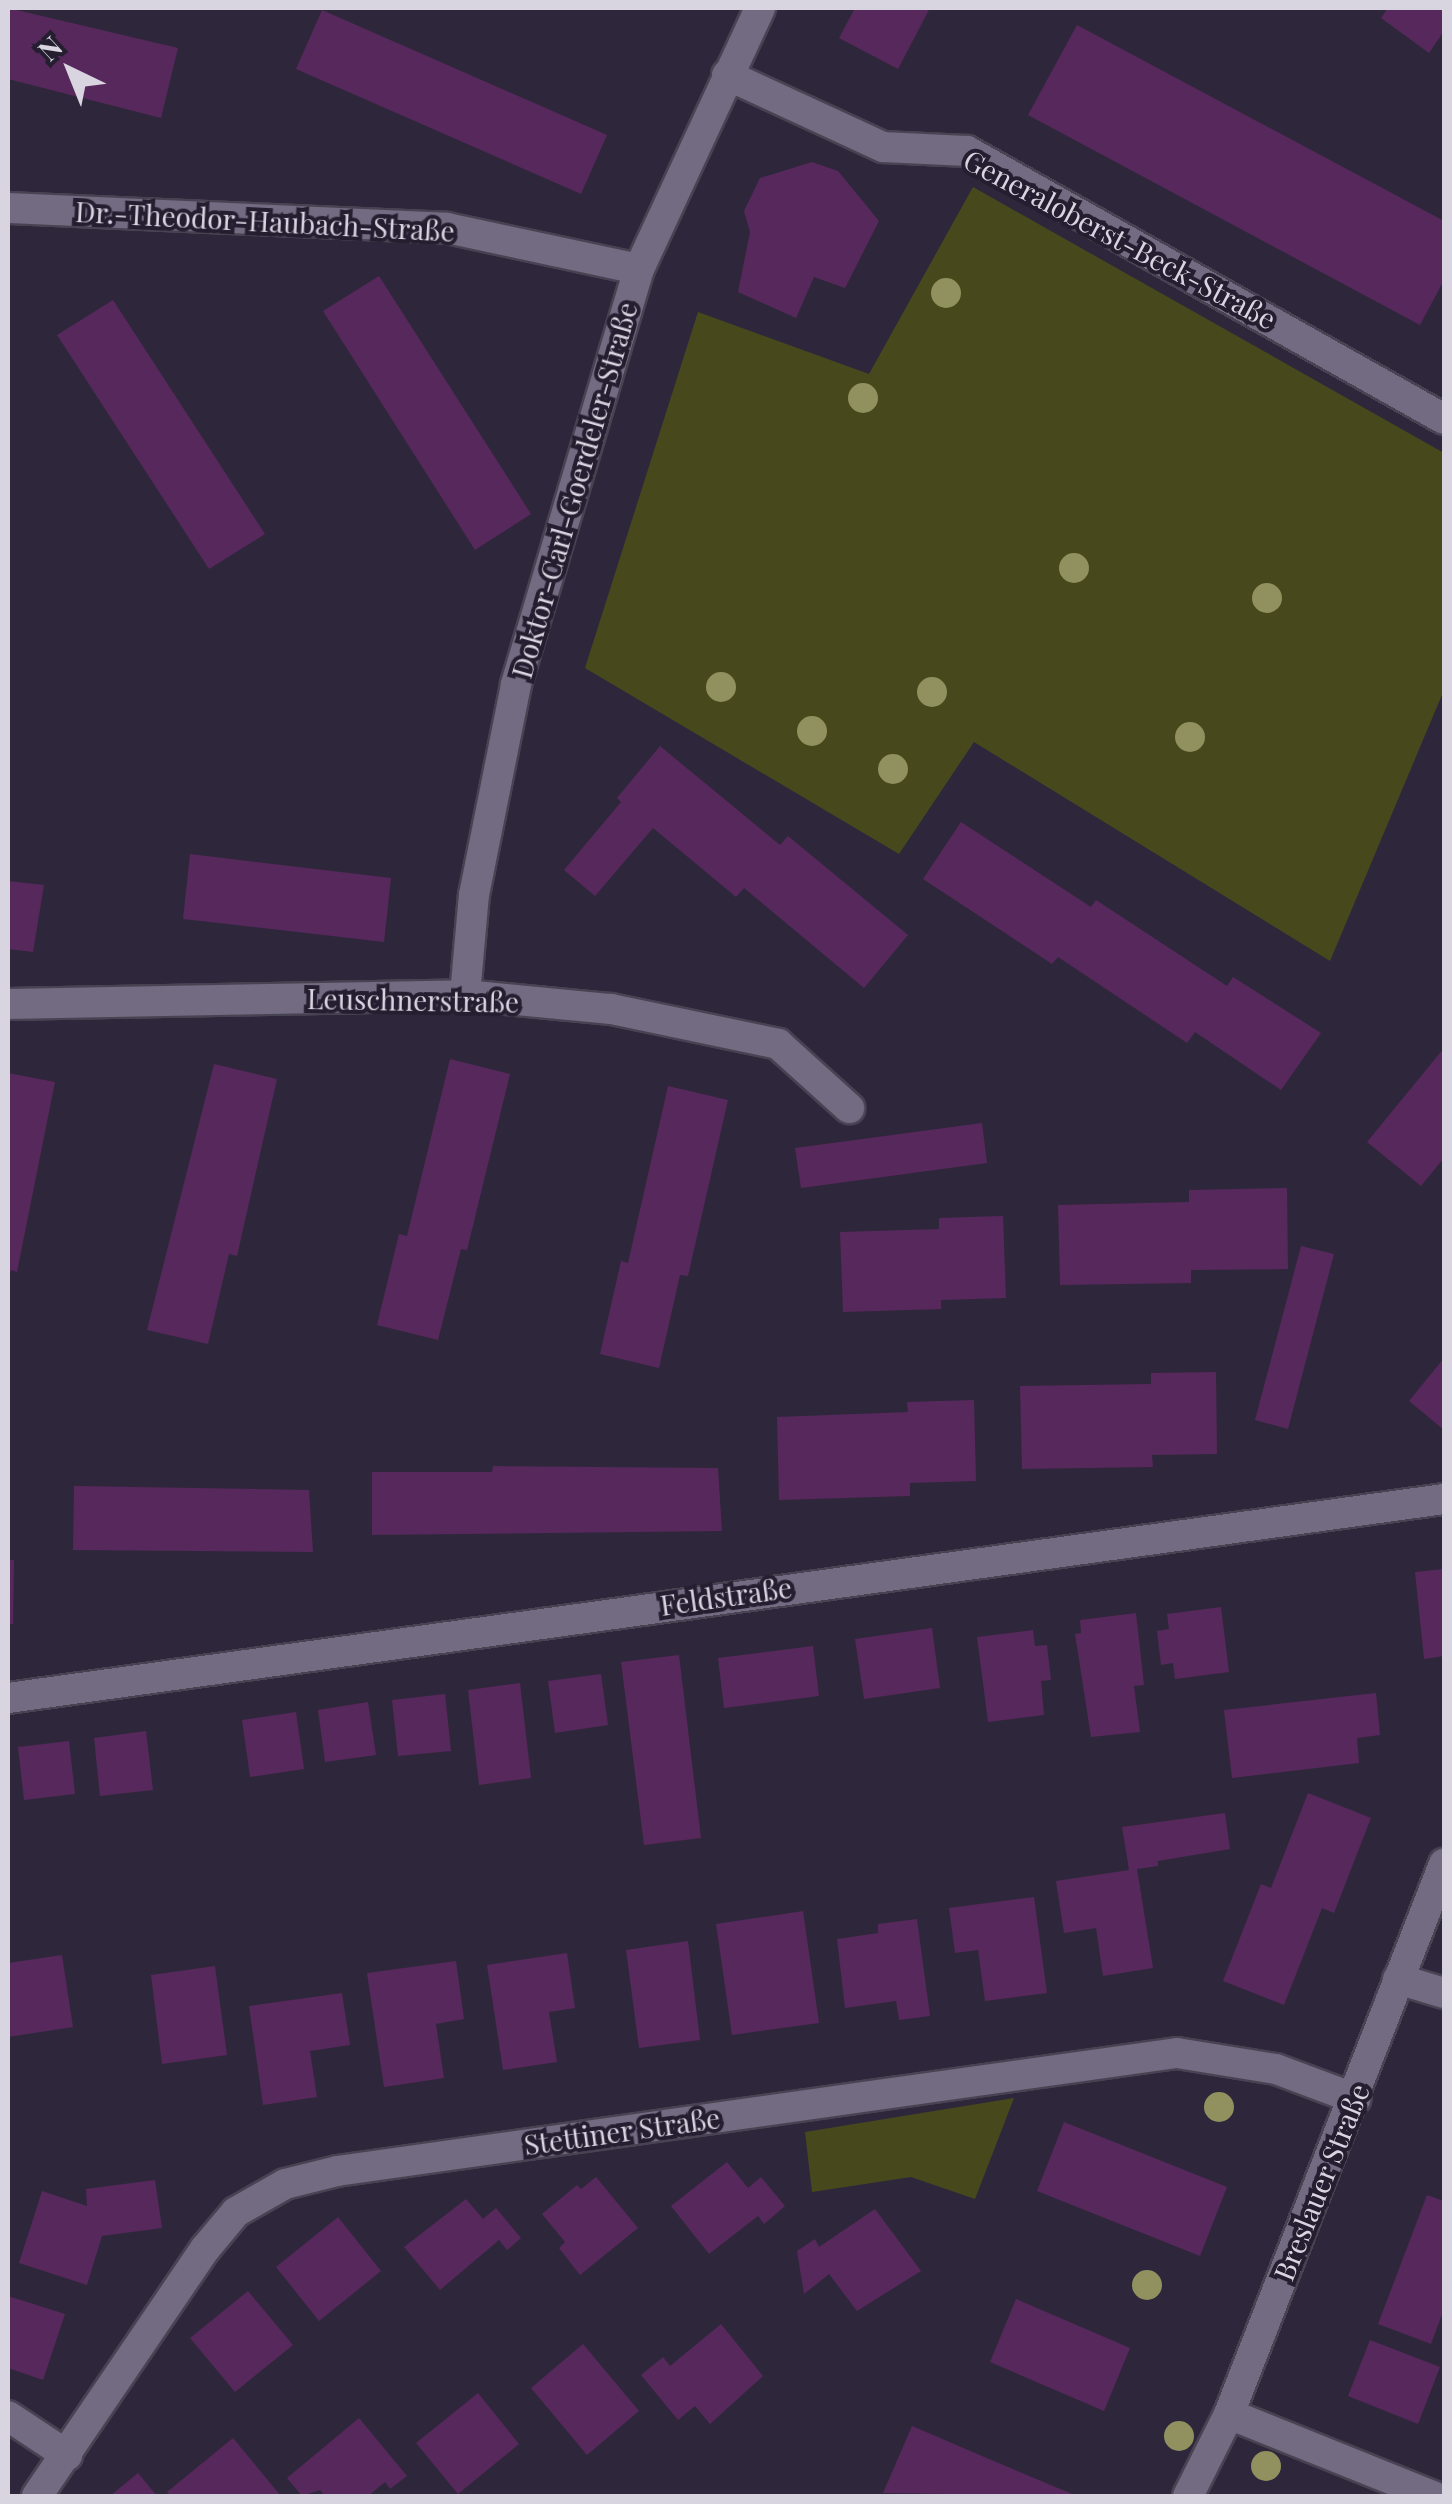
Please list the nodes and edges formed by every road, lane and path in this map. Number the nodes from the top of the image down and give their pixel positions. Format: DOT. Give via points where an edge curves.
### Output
graph roads {
  1 [pos="760,8"];
  2 [pos="727,76"];
  3 [pos="8,208"];
  4 [pos="639,268"];
  5 [pos="1444,419"];
  6 [pos="465,995"];
  7 [pos="8,1004"];
  8 [pos="849,1108"];
  9 [pos="1444,1499"];
  10 [pos="8,1698"];
  11 [pos="1444,1864"];
  12 [pos="1398,1979"];
  13 [pos="1444,1993"];
  14 [pos="1356,2098"];
  15 [pos="1228,2414"];
  16 [pos="8,2416"];
  17 [pos="67,2455"];
  18 [pos="37,2496"];
  19 [pos="1188,2496"];
  20 [pos="1433,2496"];
  1 -- 2 [label="street, Doktor-Carl-Goerdeler-Straße"];
  2 -- 4 [label="street, Doktor-Carl-Goerdeler-Straße"];
  2 -- 5 [label="street, Generaloberst-Beck-Straße" via="883,146 967,150"];
  3 -- 4 [label="street, Dr.-Theodor-Haubach-Straße" via="447,228"];
  4 -- 6 [label="street, Doktor-Carl-Goerdeler-Straße" via="516,684 474,895"];
  6 -- 7 [label="street, Leuschnerstraße"];
  6 -- 8 [label="street, Leuschnerstraße" via="612,1009 778,1044"];
  9 -- 10 [label="street, Feldstraße"];
  11 -- 12 [label="street, Breslauer Straße"];
  12 -- 13 [label="street"];
  12 -- 14 [label="street, Breslauer Straße"];
  14 -- 15 [label="street, Breslauer Straße"];
  14 -- 17 [label="street, Stettiner Straße" via="1276,2068 1177,2053 338,2171 284,2184 236,2212 205,2250"];
  15 -- 19 [label="street, Breslauer Straße"];
  15 -- 20 [label="street"];
  16 -- 17 [label="street"];
  17 -- 18 [label="street, Stettiner Straße"];
}
